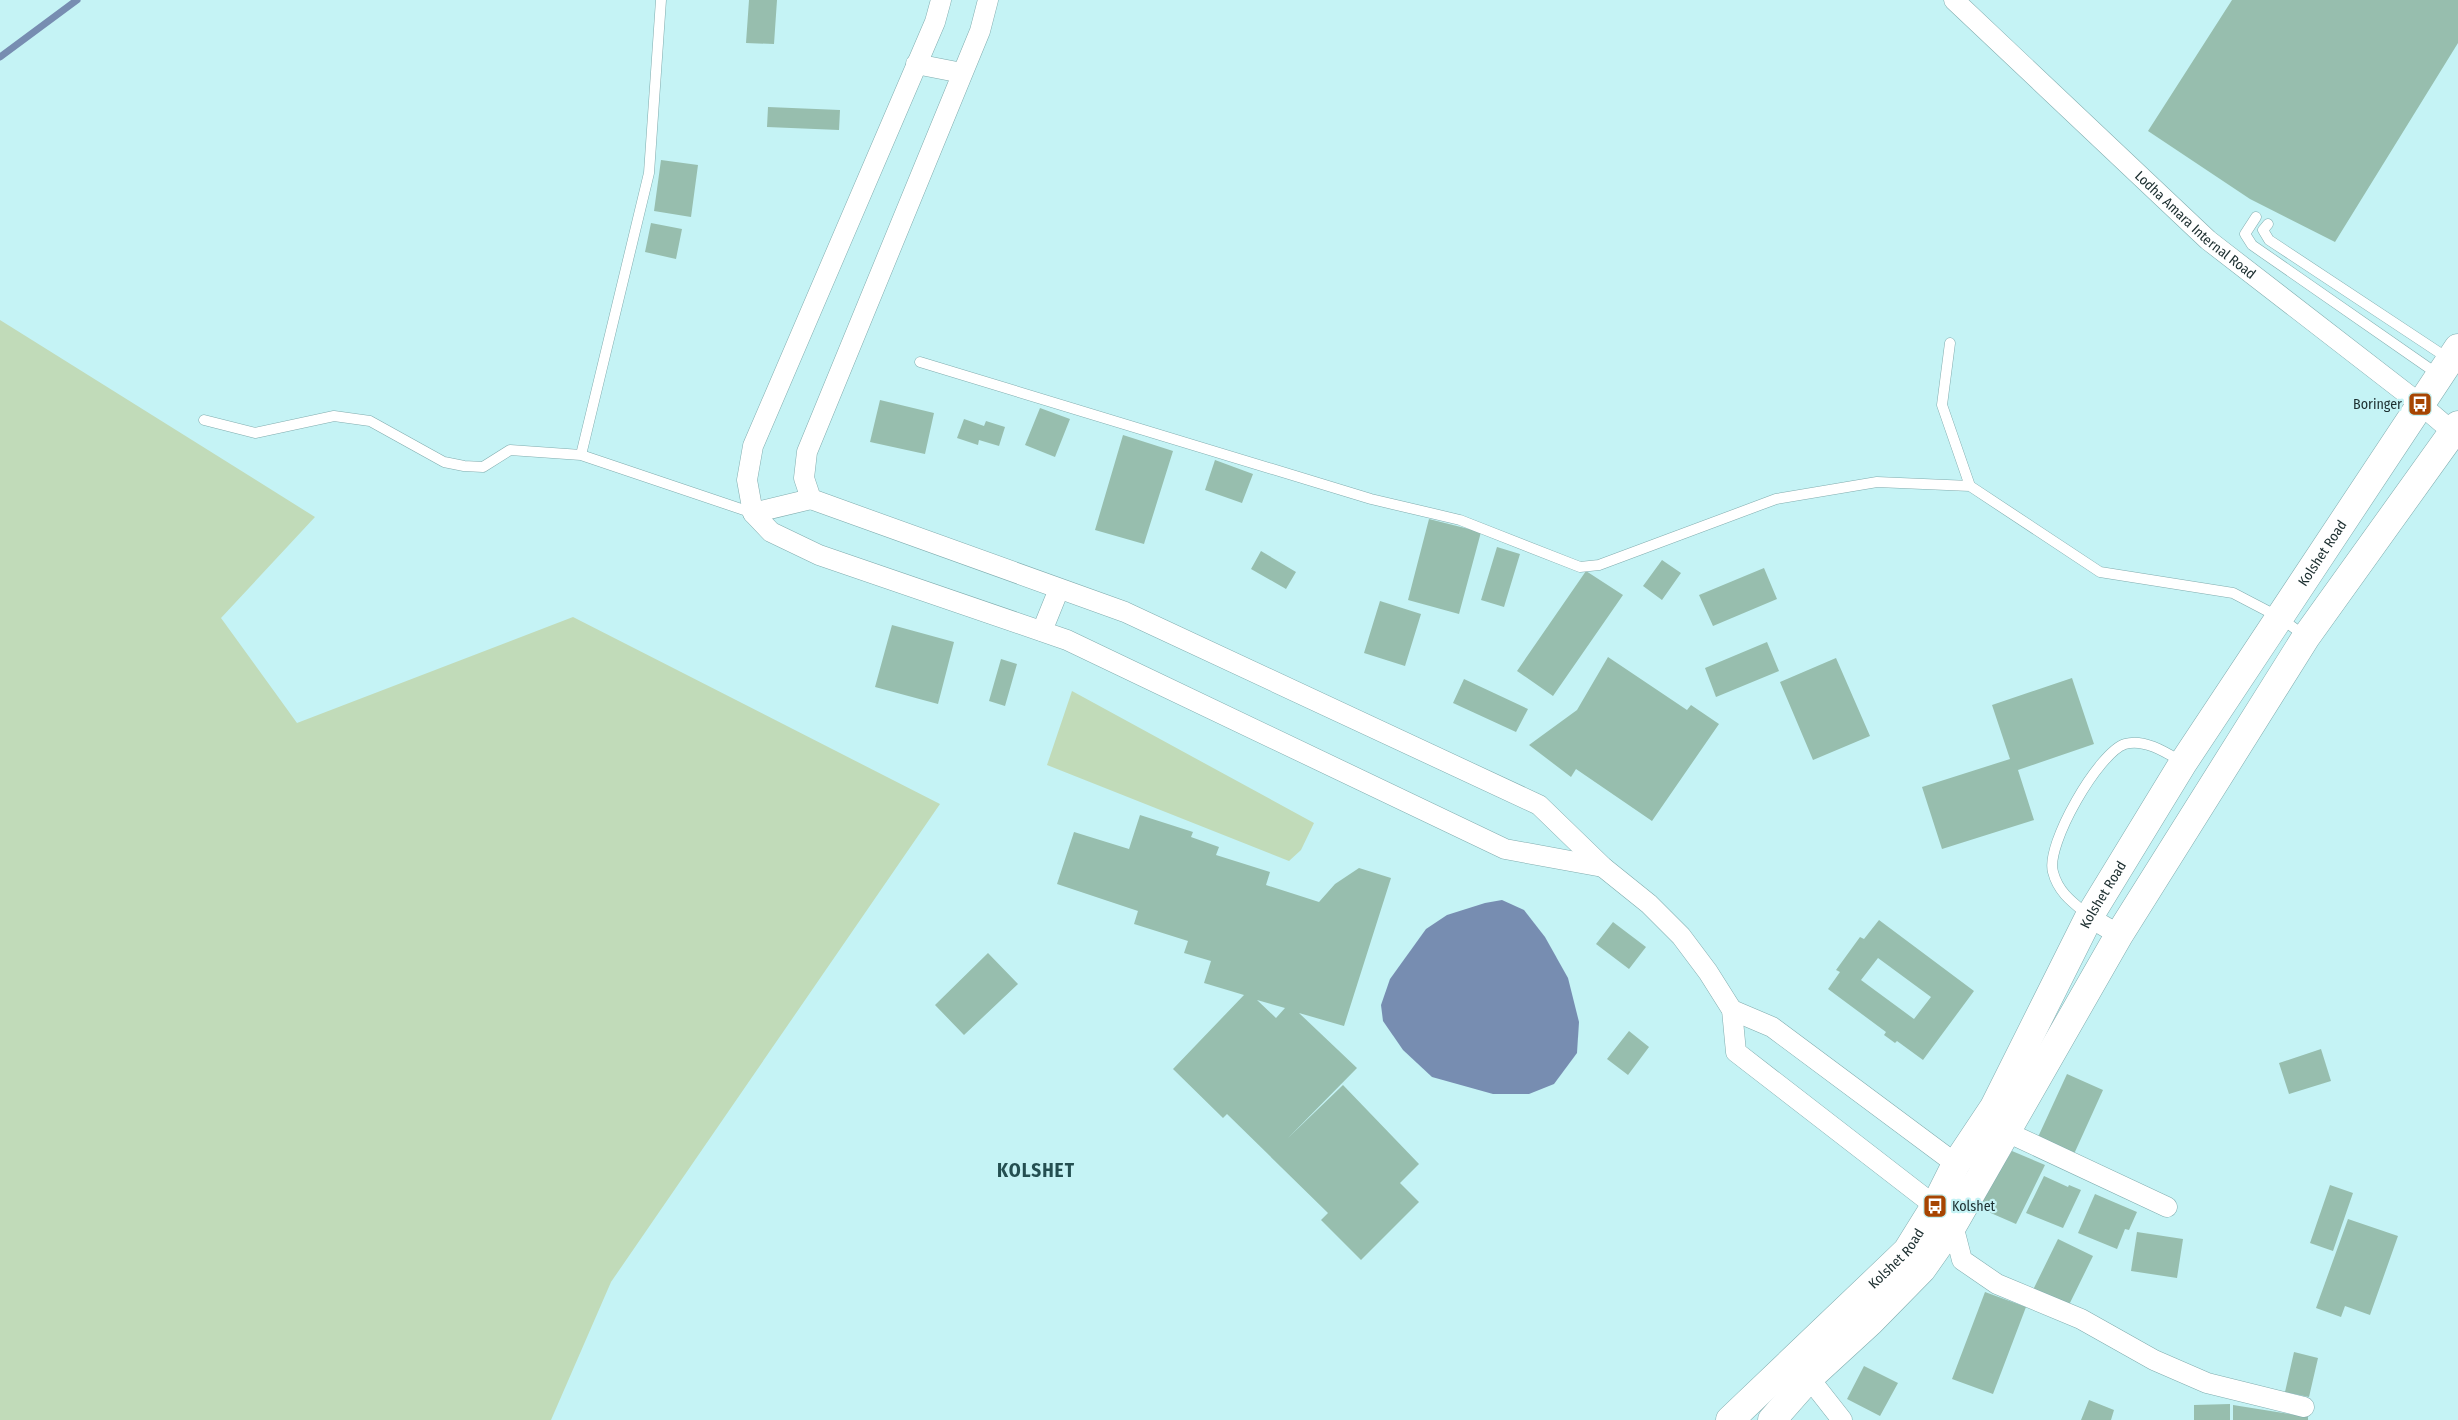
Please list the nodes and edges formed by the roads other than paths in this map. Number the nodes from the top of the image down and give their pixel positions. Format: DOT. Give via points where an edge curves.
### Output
graph roads {
  1 [pos="662,0"];
  2 [pos="941,0"];
  3 [pos="988,0"];
  4 [pos="1954,0"];
  5 [pos="916,64"];
  6 [pos="962,73"];
  7 [pos="2256,217"];
  8 [pos="2268,224"];
  9 [pos="2341,287"];
  10 [pos="2331,301"];
  11 [pos="1950,343"];
  12 [pos="2449,361"];
  13 [pos="920,362"];
  14 [pos="2420,404"];
  15 [pos="204,420"];
  16 [pos="2455,428"];
  17 [pos="581,455"];
  18 [pos="1970,486"];
  19 [pos="811,499"];
  20 [pos="753,513"];
  21 [pos="1059,589"];
  22 [pos="2279,617"];
  23 [pos="1042,631"];
  24 [pos="2306,636"];
  25 [pos="2183,763"];
  26 [pos="1603,866"];
  27 [pos="2089,916"];
  28 [pos="2120,935"];
  29 [pos="1732,1010"];
  30 [pos="2009,1131"];
  31 [pos="1956,1164"];
  32 [pos="2167,1207"];
  33 [pos="1944,1215"];
  34 [pos="1799,1370"];
  35 [pos="2304,1407"];
  36 [pos="1730,1420"];
  37 [pos="1772,1420"];
  38 [pos="1842,1420"];
  1 -- 17 [label="lane" via="649,173"];
  2 -- 5 [label="street"];
  3 -- 6 [label="street" via="980,31"];
  4 -- 14 [label="street, Lodha Amara Internal Road" via="2208,240"];
  5 -- 6 [label="street"];
  5 -- 20 [label="street" via="753,446 747,480"];
  6 -- 19 [label="street" via="807,452 804,478"];
  7 -- 10 [label="lane" via="2246,234 2252,245"];
  8 -- 9 [label="lane" via="2263,230 2269,240"];
  9 -- 10 [label="lane"];
  9 -- 12 [label="lane"];
  10 -- 12 [label="lane"];
  11 -- 18 [label="lane" via="1942,405"];
  12 -- 14 [label="street, Kolshet Road"];
  13 -- 18 [label="lane" via="1371,499 1460,520 1580,566 1599,565 1776,499 1877,482"];
  14 -- 16 [label="street, Lodha Amara Internal Road"];
  14 -- 22 [label="street, Kolshet Road"];
  15 -- 17 [label="lane" via="255,433 334,416 370,420 444,462 464,466 483,467 510,450"];
  16 -- 24 [label="street, Kolshet Road"];
  17 -- 20 [label="lane"];
  18 -- 22 [label="lane" via="2100,572 2233,593"];
  19 -- 20 [label="street"];
  19 -- 21 [label="street"];
  20 -- 23 [label="street" via="771,532 818,555"];
  21 -- 23 [label="street"];
  21 -- 26 [label="street" via="1125,612 1539,805"];
  22 -- 24 [label="lane"];
  22 -- 25 [label="street, Kolshet Road"];
  23 -- 26 [label="street" via="1506,849"];
  24 -- 28 [label="street, Kolshet Road"];
  25 -- 27 [label="street, Kolshet Road"];
  25 -- 27 [label="lane" via="2162,751 2136,743 2124,744 2101,766 2074,803 2054,852 2052,870 2064,896"];
  26 -- 29 [label="street" via="1681,936"];
  27 -- 28 [label="street"];
  27 -- 31 [label="street, Kolshet Road" via="1994,1107"];
  28 -- 30 [label="street, Kolshet Road"];
  29 -- 31 [label="street" via="1772,1028"];
  29 -- 33 [label="street" via="1736,1052"];
  30 -- 32 [label="street"];
  30 -- 33 [label="street, Kolshet Road"];
  31 -- 33 [label="street, Kolshet Road"];
  33 -- 34 [label="street, Kolshet Road"];
  33 -- 35 [label="street" via="1962,1260 1997,1284 2081,1319 2154,1360 2207,1383"];
  34 -- 36 [label="street, Kolshet Road"];
  34 -- 37 [label="street, Kolshet Road"];
  34 -- 38 [label="street"];
}
